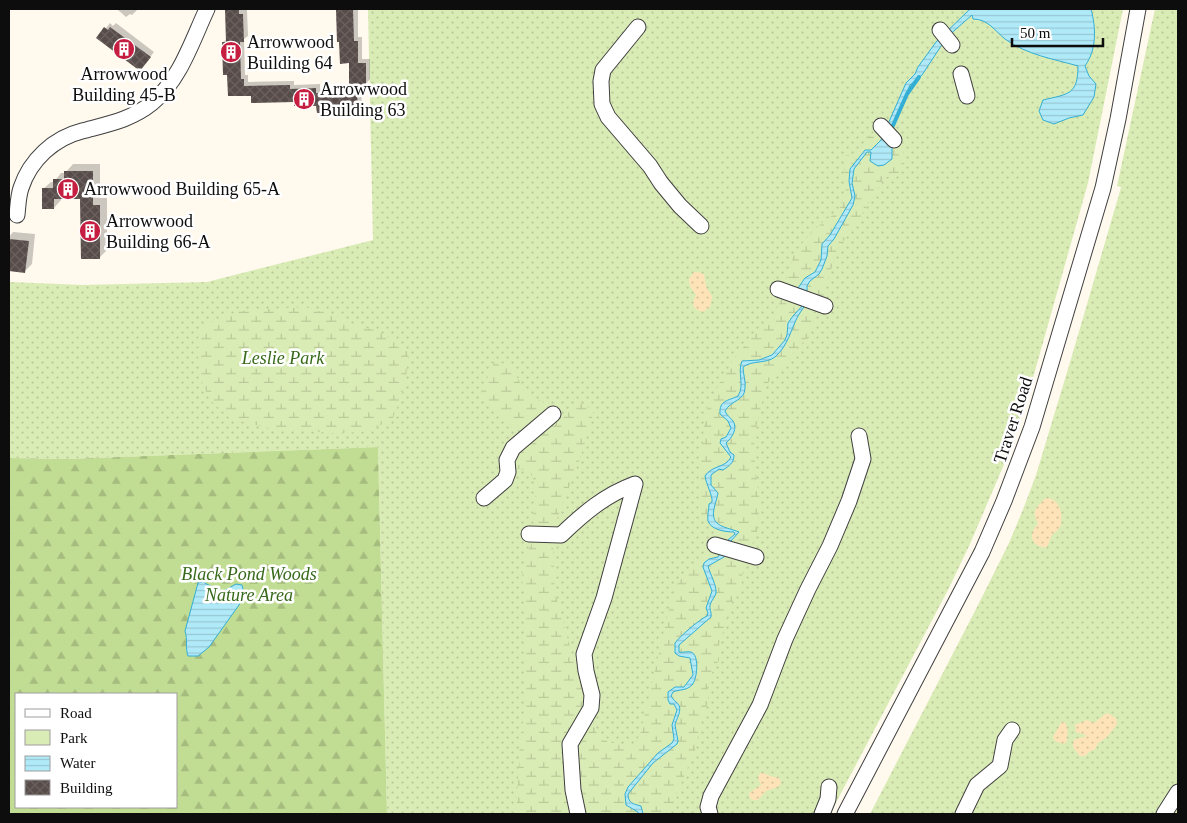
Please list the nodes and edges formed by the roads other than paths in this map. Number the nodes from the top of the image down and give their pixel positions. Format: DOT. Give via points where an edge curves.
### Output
graph roads {
  1 [pos="207,9"];
  2 [pos="1138,9"];
  3 [pos="638,27"];
  4 [pos="940,30"];
  5 [pos="952,44"];
  6 [pos="961,74"];
  7 [pos="967,96"];
  8 [pos="881,126"];
  9 [pos="894,140"];
  10 [pos="17,215"];
  11 [pos="701,226"];
  12 [pos="778,289"];
  13 [pos="825,306"];
  14 [pos="553,414"];
  15 [pos="859,436"];
  16 [pos="484,498"];
  17 [pos="529,534"];
  18 [pos="715,544"];
  19 [pos="756,557"];
  20 [pos="1012,730"];
  21 [pos="829,787"];
  22 [pos="1178,792"];
  23 [pos="578,814"];
  24 [pos="710,814"];
  25 [pos="822,814"];
  26 [pos="845,814"];
  27 [pos="963,814"];
  28 [pos="1164,814"];
  1 -- 10 [label="street" via="176,75 165,90 128,118 66,136 53,144 34,162 27,175 21,188"];
  2 -- 26 [label="street, Traver Road" via="1103,188 1032,427 982,552"];
  3 -- 11 [label="street" via="603,70 602,104 608,117 650,166 665,189"];
  4 -- 5 [label="street"];
  6 -- 7 [label="street"];
  8 -- 9 [label="street"];
  12 -- 13 [label="street"];
  14 -- 16 [label="street" via="513,448 507,460 505,480"];
  15 -- 24 [label="street" via="863,459 849,501 785,639 760,705 711,796"];
  17 -- 23 [label="street" via="561,535 587,510 635,484 604,598 584,654 592,695 591,708 570,744 572,790"];
  18 -- 19 [label="street"];
  20 -- 27 [label="street" via="1005,740 1000,766 977,785"];
  21 -- 25 [label="street"];
  22 -- 28 [label="street"];
}
